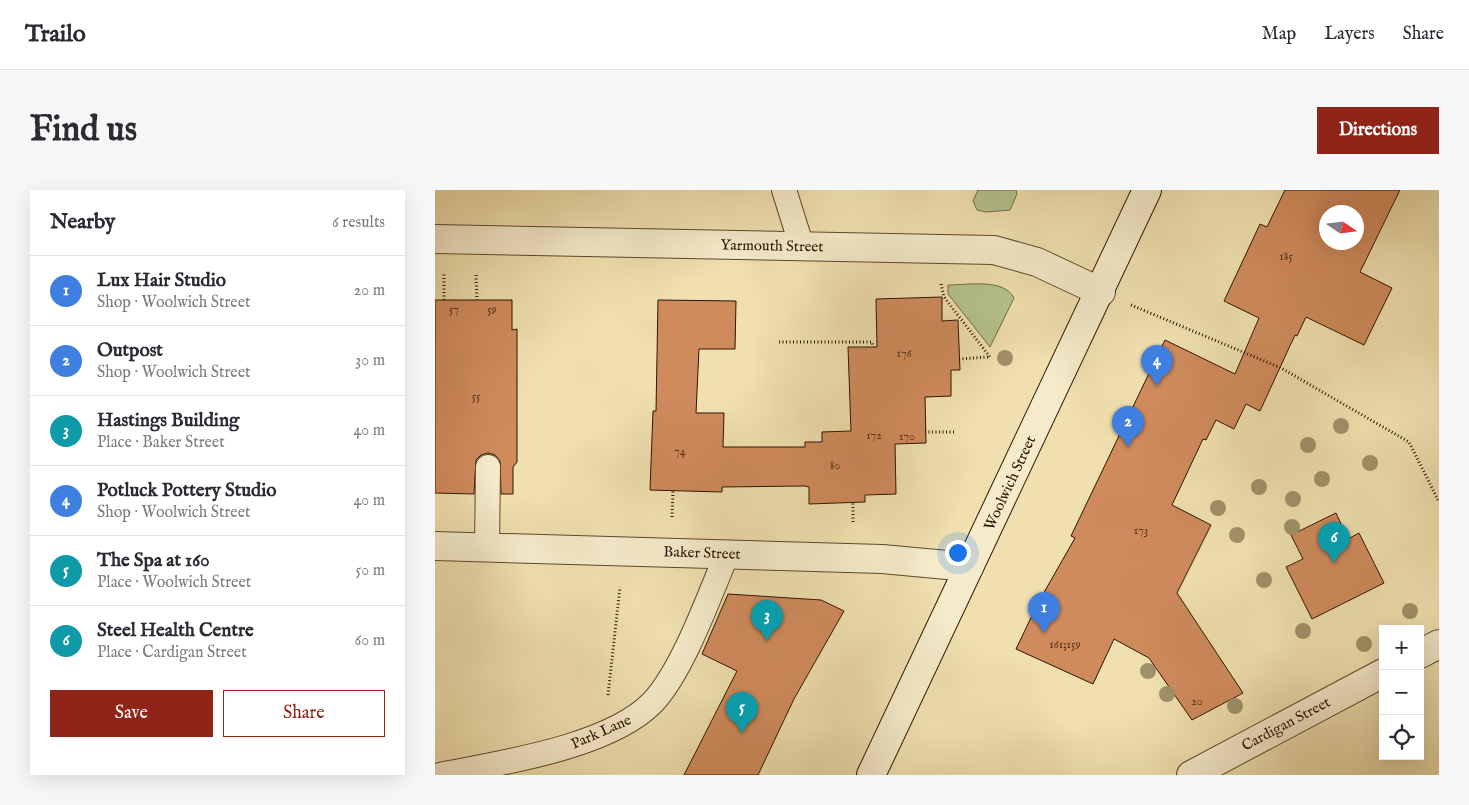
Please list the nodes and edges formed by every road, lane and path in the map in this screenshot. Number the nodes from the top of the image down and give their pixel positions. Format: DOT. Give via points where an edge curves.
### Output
graph roads {
  1 [pos="784,190"];
  2 [pos="1147,190"];
  3 [pos="435,239"];
  4 [pos="802,247"];
  5 [pos="444,270"];
  6 [pos="476,270"];
  7 [pos="939,278"];
  8 [pos="1101,292"];
  9 [pos="444,300"];
  10 [pos="477,300"];
  11 [pos="779,342"];
  12 [pos="873,347"];
  13 [pos="959,359"];
  14 [pos="925,432"];
  15 [pos="955,432"];
  16 [pos="488,467"];
  17 [pos="673,491"];
  18 [pos="1439,502"];
  19 [pos="853,503"];
  20 [pos="672,520"];
  21 [pos="853,522"];
  22 [pos="435,546"];
  23 [pos="487,547"];
  24 [pos="727,554"];
  25 [pos="969,567"];
  26 [pos="620,586"];
  27 [pos="1439,644"];
  28 [pos="1424,652"];
  29 [pos="1379,675"];
  30 [pos="606,699"];
  31 [pos="440,775"];
  32 [pos="871,775"];
  33 [pos="1191,775"];
  1 -- 4 [label="lane"];
  2 -- 8 [label="street, Woolwich Street"];
  3 -- 4 [label="street, Yarmouth Street"];
  4 -- 8 [label="street, Yarmouth Street" via="994,250 1037,262"];
  5 -- 9 [label="path"];
  6 -- 10 [label="path"];
  7 -- 13 [label="path" via="944,297 990,357"];
  8 -- 18 [label="path" via="1281,368 1409,442"];
  8 -- 25 [label="street, Woolwich Street"];
  11 -- 12 [label="path" via="872,342"];
  14 -- 15 [label="path"];
  16 -- 23 [label="lane"];
  17 -- 20 [label="path"];
  19 -- 21 [label="path"];
  22 -- 23 [label="street, Baker Street"];
  23 -- 24 [label="street, Baker Street"];
  24 -- 25 [label="street, Baker Street" via="882,559"];
  24 -- 31 [label="lane, Park Lane" via="673,675 653,702 627,722 577,745"];
  25 -- 32 [label="street, Woolwich Street"];
  26 -- 30 [label="path"];
  27 -- 28 [label="street"];
  29 -- 33 [label="street, Cardigan Street"];
}
